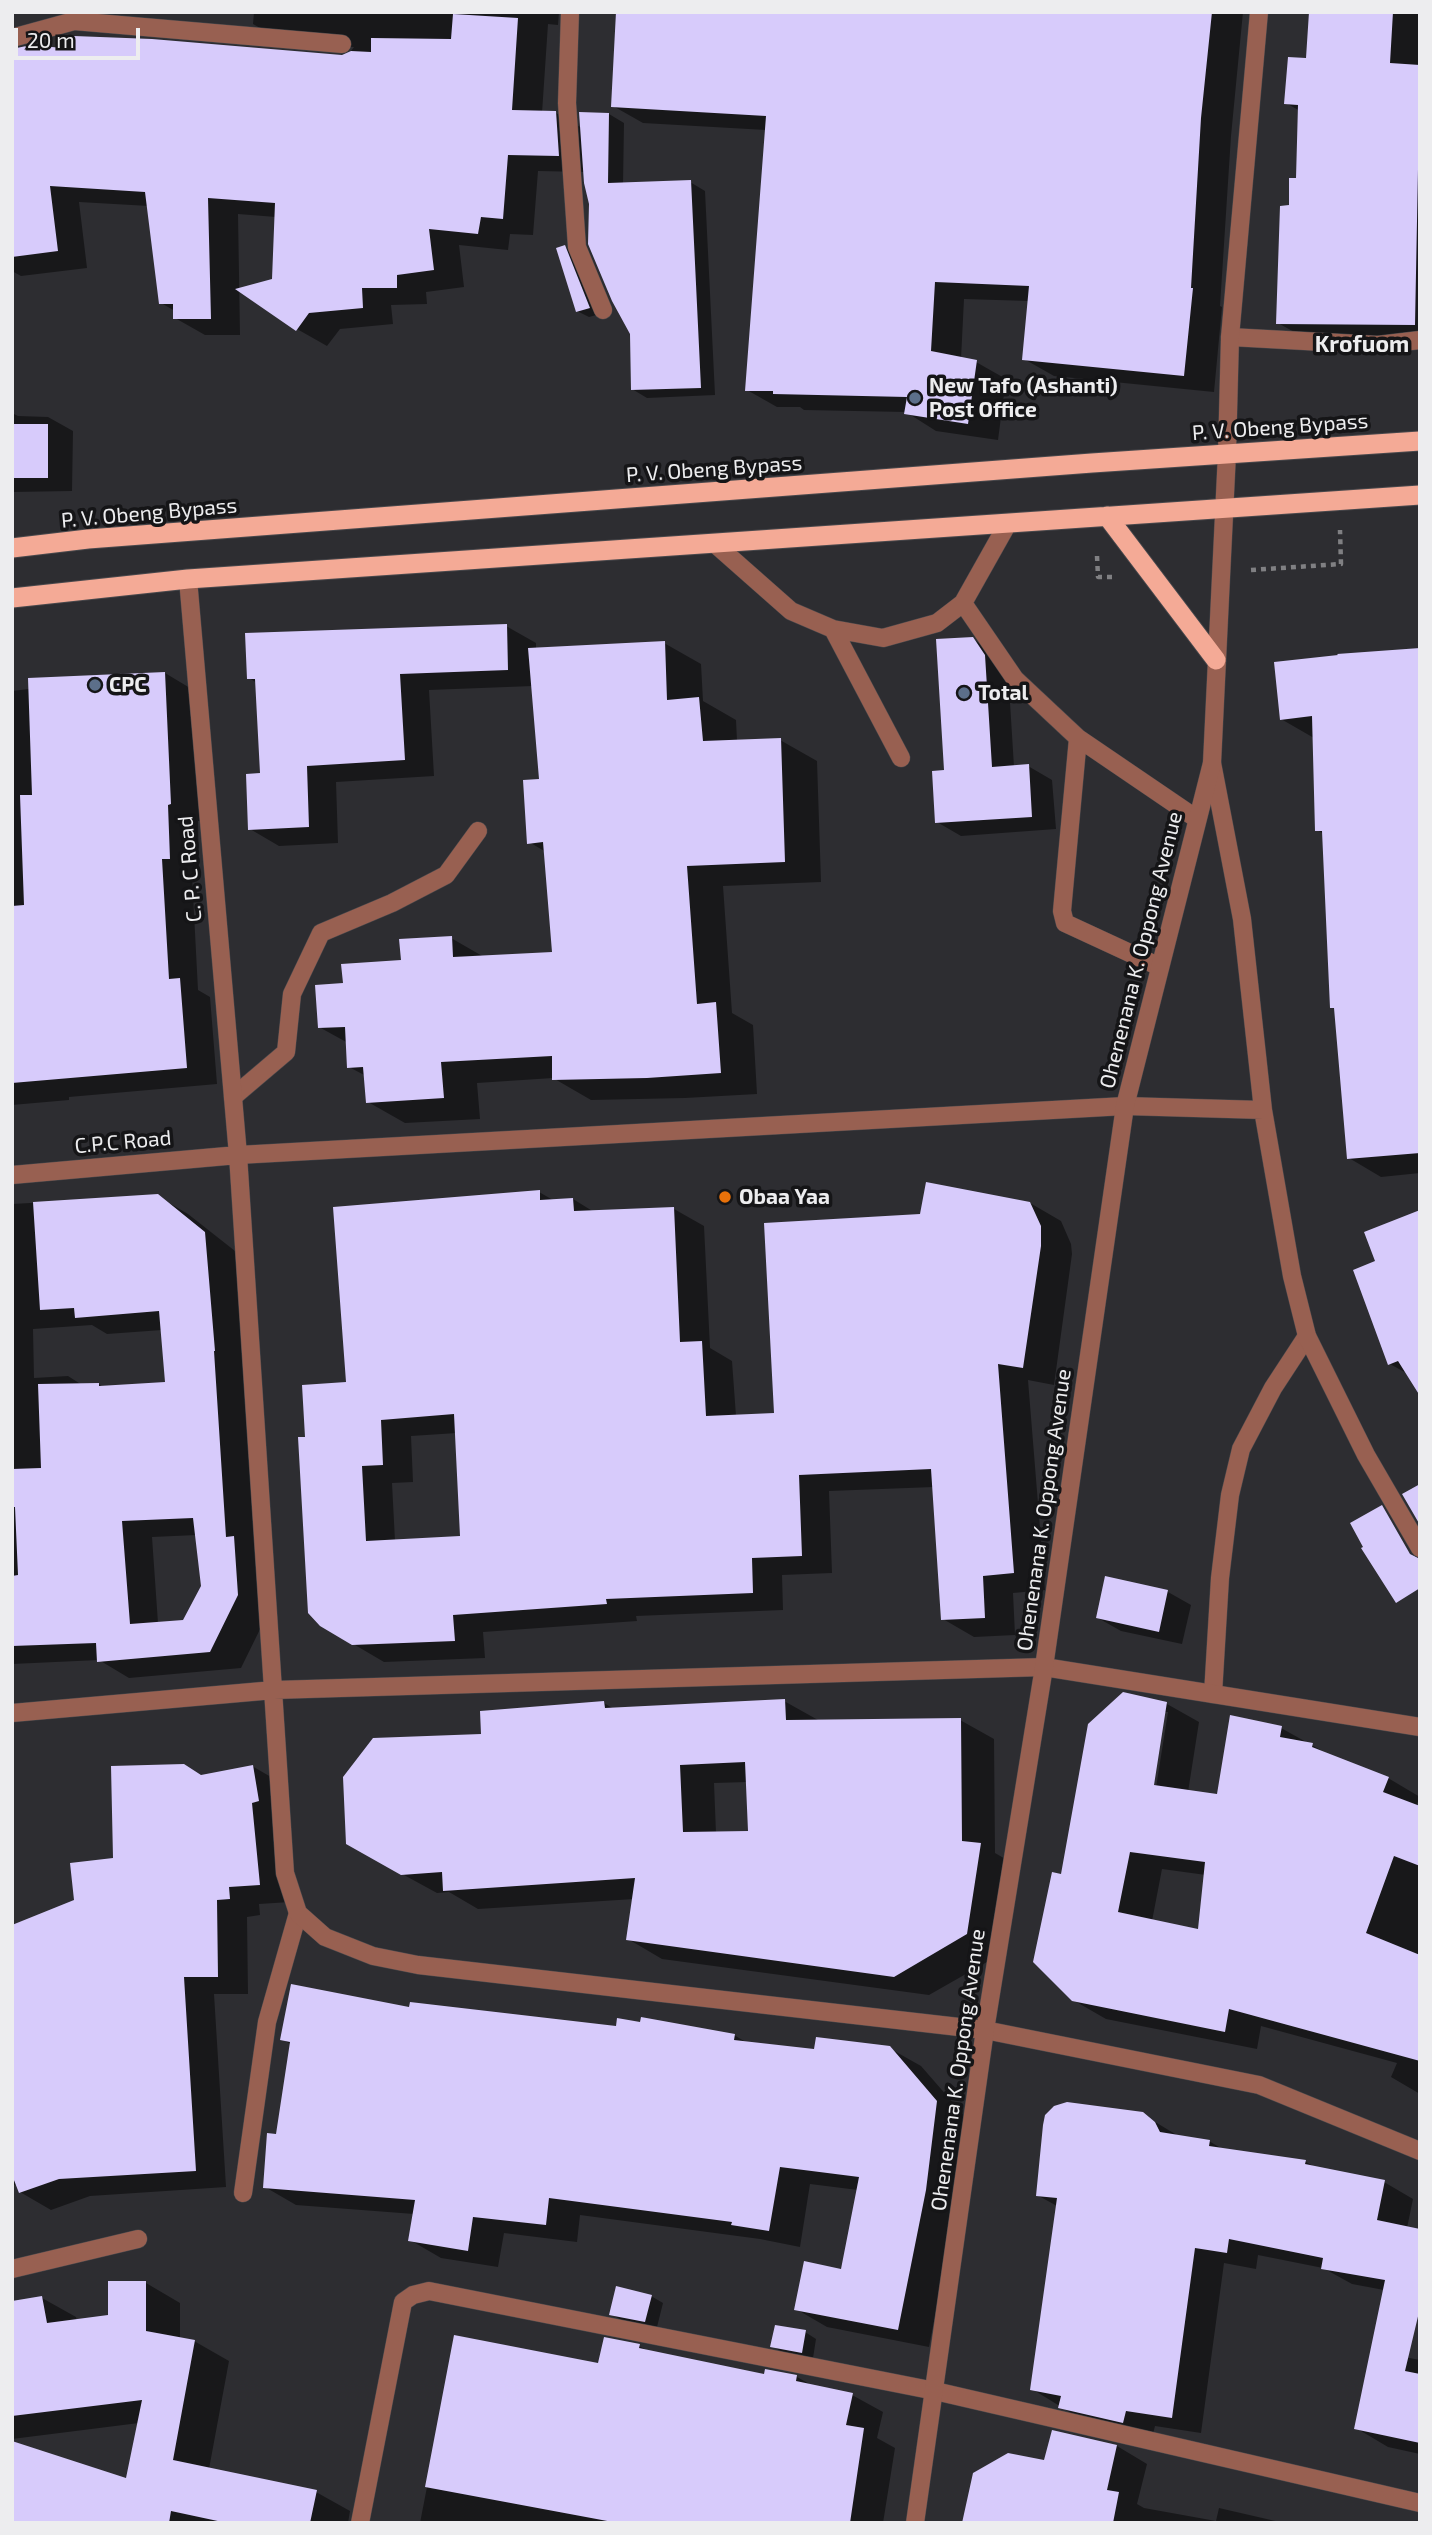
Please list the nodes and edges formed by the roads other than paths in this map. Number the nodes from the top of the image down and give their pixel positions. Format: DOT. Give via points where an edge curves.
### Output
graph roads {
  1 [pos="569,12"];
  2 [pos="1259,12"];
  3 [pos="12,38"];
  4 [pos="342,44"];
  5 [pos="603,310"];
  6 [pos="1230,337"];
  7 [pos="1420,340"];
  8 [pos="1420,441"];
  9 [pos="1227,453"];
  10 [pos="1420,495"];
  11 [pos="1223,508"];
  12 [pos="1107,516"];
  13 [pos="1008,523"];
  14 [pos="714,543"];
  15 [pos="12,548"];
  16 [pos="188,579"];
  17 [pos="12,598"];
  18 [pos="963,604"];
  19 [pos="833,629"];
  20 [pos="1216,660"];
  21 [pos="1078,738"];
  22 [pos="901,758"];
  23 [pos="1212,763"];
  24 [pos="1197,819"];
  25 [pos="478,831"];
  26 [pos="1160,967"];
  27 [pos="233,1097"];
  28 [pos="1125,1107"];
  29 [pos="1263,1110"];
  30 [pos="238,1155"];
  31 [pos="12,1175"];
  32 [pos="1307,1336"];
  33 [pos="1420,1548"];
  34 [pos="1045,1667"];
  35 [pos="274,1690"];
  36 [pos="1213,1694"];
  37 [pos="12,1713"];
  38 [pos="1420,1727"];
  39 [pos="298,1913"];
  40 [pos="985,2030"];
  41 [pos="1420,2151"];
  42 [pos="243,2193"];
  43 [pos="138,2239"];
  44 [pos="12,2269"];
  45 [pos="935,2391"];
  46 [pos="1420,2503"];
  47 [pos="360,2523"];
  48 [pos="915,2523"];
  1 -- 5 [label="street" via="567,103 577,247"];
  2 -- 6 [label="street, Ohenenana K. Oppong Avenue"];
  3 -- 4 [label="street" via="74,21"];
  6 -- 7 [label="street" via="1378,345"];
  6 -- 9 [label="street, Ohenenana K. Oppong Avenue"];
  8 -- 9 [label="highway, P. V. Obeng Bypass"];
  9 -- 11 [label="street, Ohenenana K. Oppong Avenue"];
  9 -- 15 [label="highway, P. V. Obeng Bypass"];
  10 -- 11 [label="highway"];
  11 -- 12 [label="highway"];
  11 -- 20 [label="street, Ohenenana K. Oppong Avenue"];
  12 -- 13 [label="highway"];
  12 -- 20 [label="highway"];
  13 -- 14 [label="highway"];
  13 -- 18 [label="street"];
  14 -- 16 [label="highway"];
  14 -- 19 [label="street" via="791,611"];
  16 -- 17 [label="highway"];
  16 -- 27 [label="street, C. P. C Road"];
  18 -- 19 [label="street" via="937,623 883,638"];
  18 -- 21 [label="street" via="1015,679"];
  19 -- 22 [label="street"];
  20 -- 23 [label="street, Ohenenana K. Oppong Avenue"];
  21 -- 24 [label="street"];
  21 -- 26 [label="street" via="1062,911 1065,923"];
  23 -- 24 [label="street, Ohenenana K. Oppong Avenue"];
  23 -- 29 [label="street" via="1242,919"];
  24 -- 26 [label="street, Ohenenana K. Oppong Avenue"];
  25 -- 27 [label="street" via="446,875 321,933 292,994 286,1052"];
  26 -- 28 [label="street, Ohenenana K. Oppong Avenue"];
  27 -- 30 [label="street, C. P. C Road"];
  28 -- 29 [label="street, C.P.C Road"];
  28 -- 30 [label="street, C.P.C Road"];
  28 -- 34 [label="street, Ohenenana K. Oppong Avenue"];
  29 -- 32 [label="street"];
  30 -- 31 [label="street, C.P.C Road"];
  30 -- 35 [label="street, C. P. C Road"];
  32 -- 33 [label="street" via="1366,1455"];
  32 -- 36 [label="street" via="1241,1449 1220,1578"];
  34 -- 35 [label="street"];
  34 -- 36 [label="street"];
  34 -- 40 [label="street, Ohenenana K. Oppong Avenue"];
  35 -- 37 [label="street"];
  35 -- 39 [label="street, C. P. C Road" via="285,1873"];
  36 -- 38 [label="street"];
  39 -- 40 [label="street" via="325,1937 373,1956 418,1965"];
  39 -- 42 [label="street" via="267,2022"];
  40 -- 41 [label="street" via="1259,2084"];
  40 -- 45 [label="street, Ohenenana K. Oppong Avenue"];
  43 -- 44 [label="street"];
  45 -- 46 [label="street"];
  45 -- 47 [label="street" via="429,2291 403,2302"];
  45 -- 48 [label="street, Ohenenana K. Oppong Avenue"];
}
